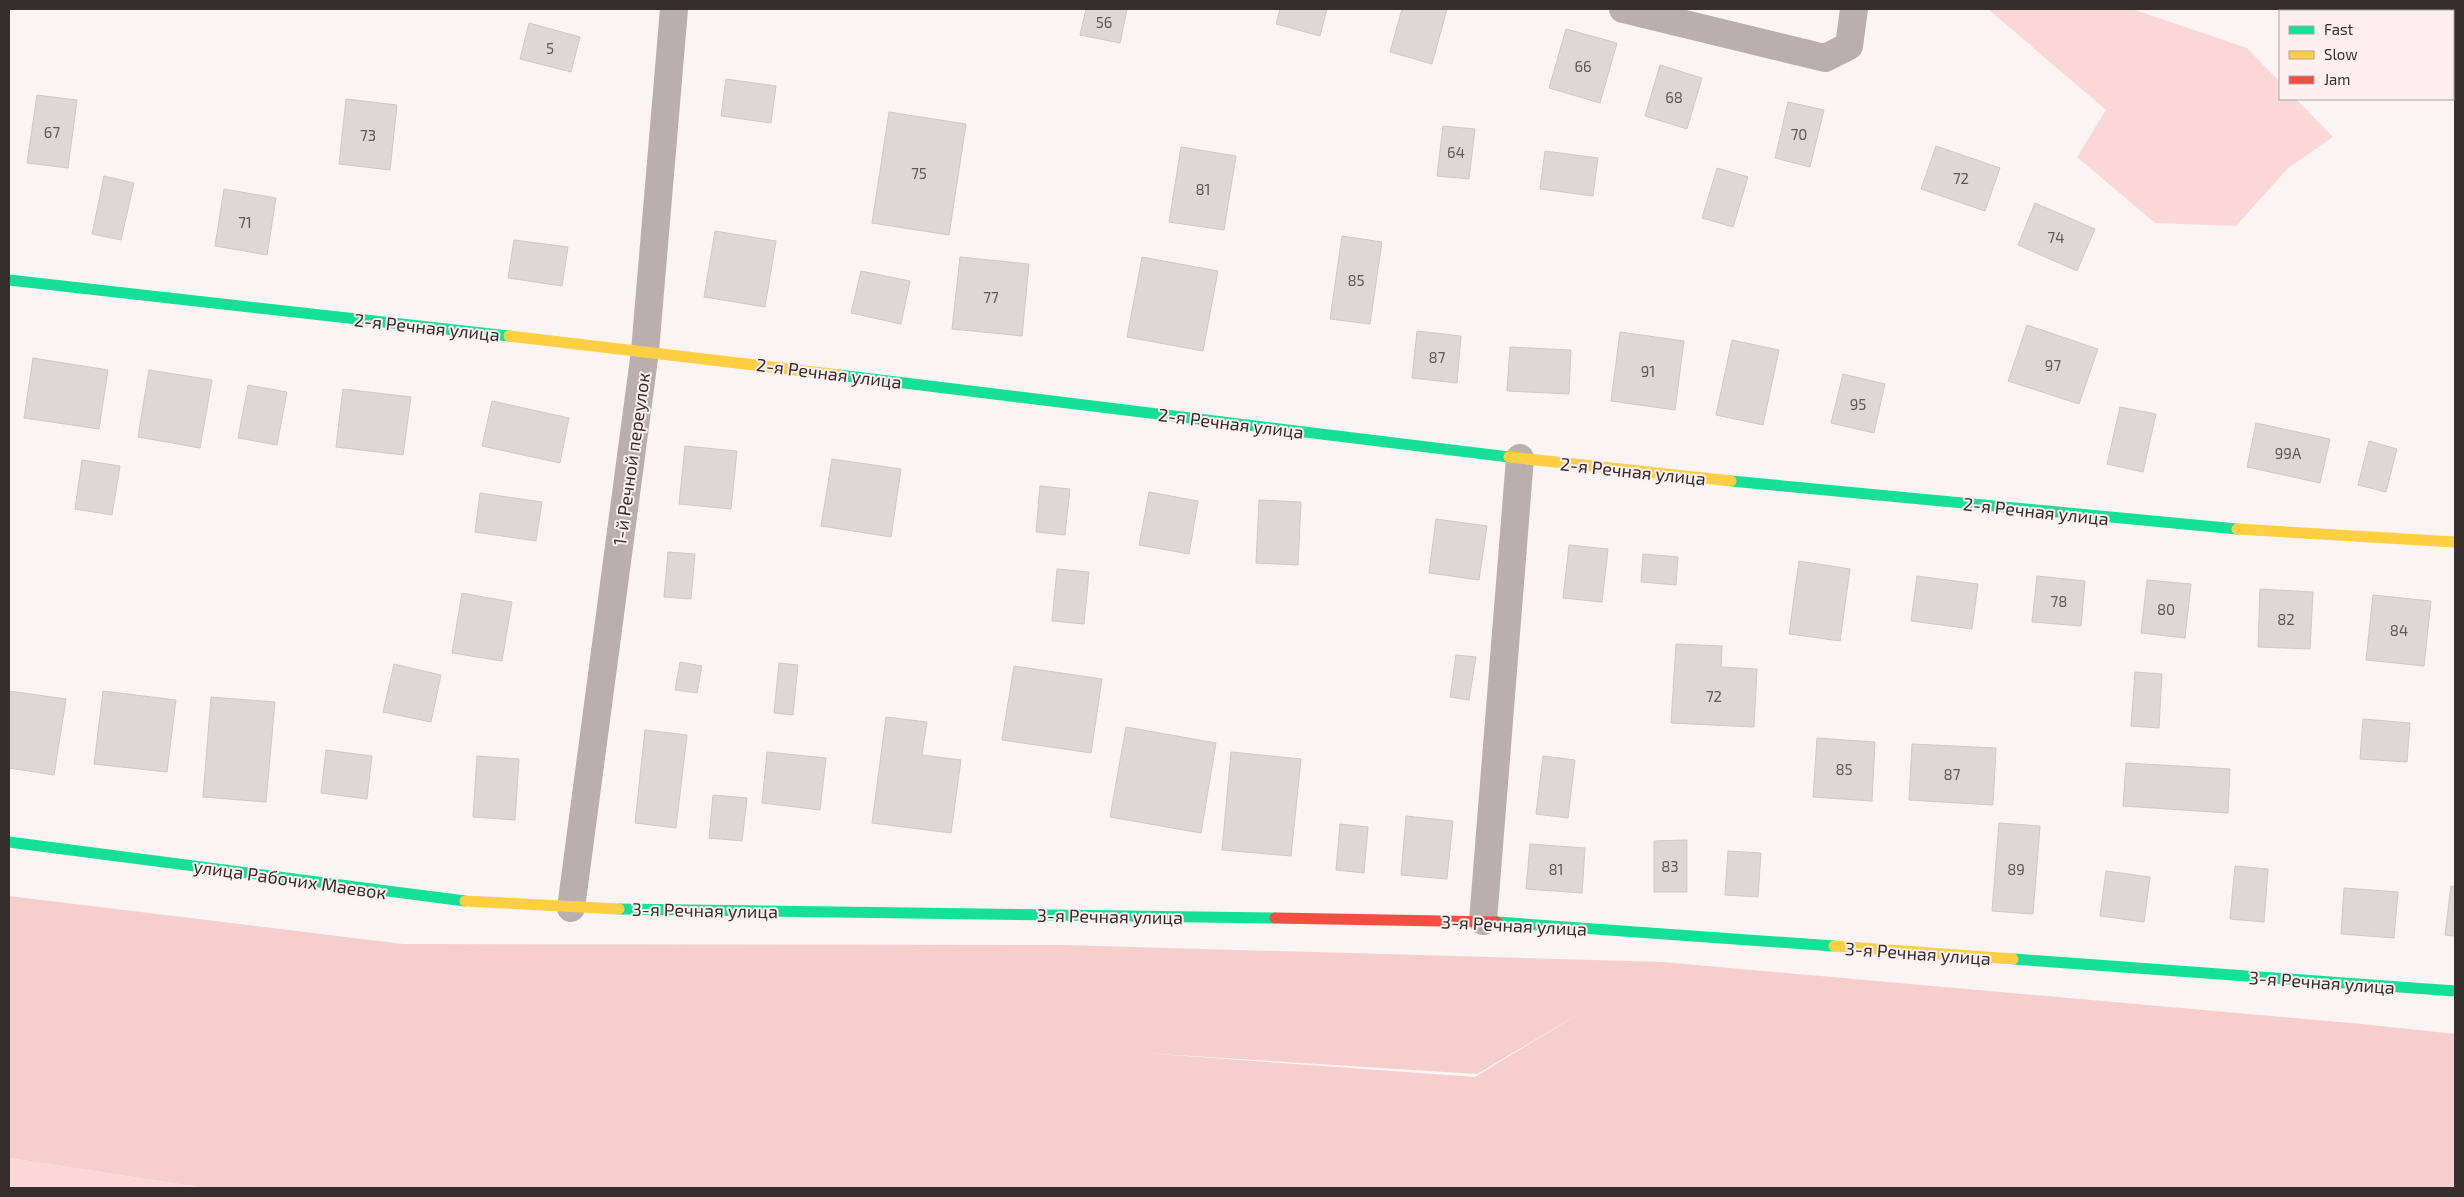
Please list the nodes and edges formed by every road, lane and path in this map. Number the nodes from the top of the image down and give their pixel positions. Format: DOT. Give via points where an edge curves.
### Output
graph roads {
  1 [pos="674,9"];
  2 [pos="1623,9"];
  3 [pos="1854,9"];
  4 [pos="9,280"];
  5 [pos="646,351"];
  6 [pos="1520,458"];
  7 [pos="2455,542"];
  8 [pos="9,842"];
  9 [pos="571,908"];
  10 [pos="1482,921"];
  11 [pos="2455,992"];
  1 -- 5 [label="street, 1-й Речной переулок"];
  2 -- 3 [label="street" via="1825,58 1849,46"];
  4 -- 5 [label="street, 2-я Речная улица"];
  5 -- 6 [label="street, 2-я Речная улица"];
  5 -- 9 [label="street, 1-й Речной переулок"];
  6 -- 7 [label="street, 2-я Речная улица" via="2179,525"];
  6 -- 10 [label="street"];
  8 -- 9 [label="street, улица Рабочих Маевок" via="443,900"];
  9 -- 10 [label="street, 3-я Речная улица"];
  10 -- 11 [label="street, 3-я Речная улица"];
}
